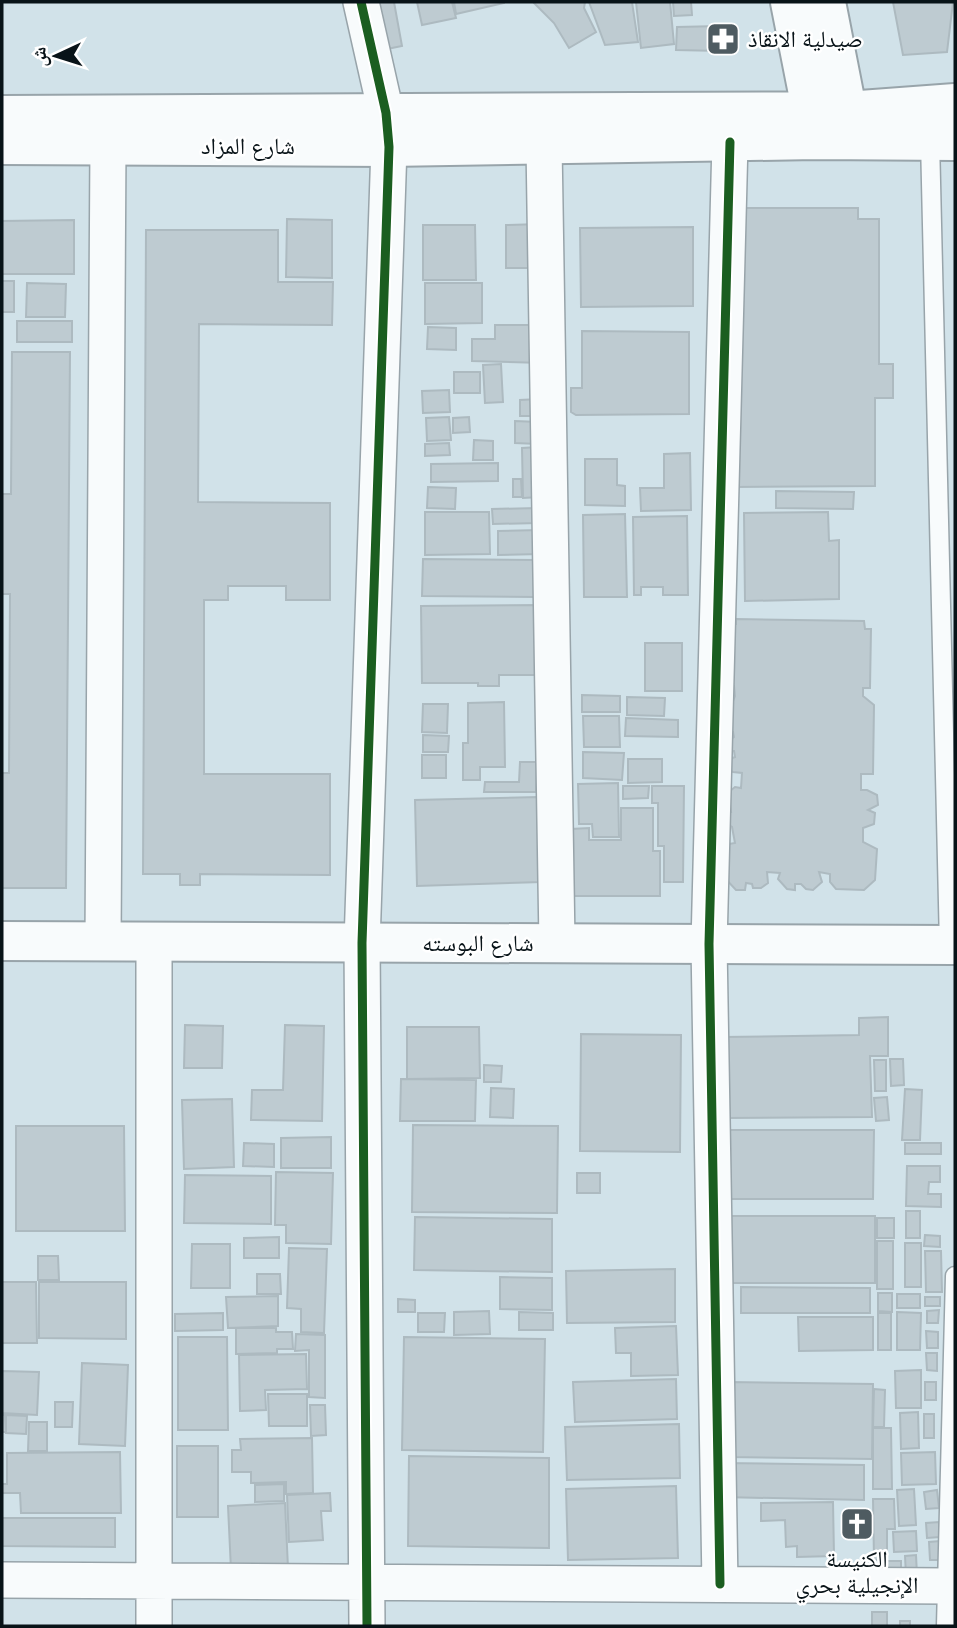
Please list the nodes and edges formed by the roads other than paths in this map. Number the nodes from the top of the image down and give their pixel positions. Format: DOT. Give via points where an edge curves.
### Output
graph roads {
  1 [pos="361,2"];
  2 [pos="790,2"];
  3 [pos="826,2"];
  4 [pos="955,103"];
  5 [pos="2,115"];
  6 [pos="832,125"];
  7 [pos="387,130"];
  8 [pos="943,141"];
  9 [pos="730,142"];
  10 [pos="2,145"];
  11 [pos="108,145"];
  12 [pos="544,145"];
  13 [pos="2,941"];
  14 [pos="103,942"];
  15 [pos="154,942"];
  16 [pos="362,943"];
  17 [pos="557,943"];
  18 [pos="709,944"];
  19 [pos="953,948"];
  20 [pos="955,1276"];
  21 [pos="2,1580"];
  22 [pos="154,1581"];
  23 [pos="367,1582"];
  24 [pos="720,1584"];
  25 [pos="951,1587"];
  26 [pos="155,1626"];
  27 [pos="367,1626"];
  28 [pos="946,1626"];
  1 -- 7 [label="street"];
  2 -- 6 [label="street"];
  3 -- 6 [label="street"];
  4 -- 6 [label="street"];
  5 -- 7 [label="street, شارع المزاد"];
  6 -- 7 [label="street"];
  6 -- 8 [label="street"];
  6 -- 9 [label="street, شارع المزاد"];
  7 -- 11 [label="street, شارع المزاد"];
  7 -- 12 [label="street, شارع المزاد" via="493,145"];
  7 -- 16 [label="street"];
  8 -- 19 [label="lane"];
  9 -- 12 [label="street, شارع المزاد"];
  9 -- 18 [label="street"];
  10 -- 11 [label="street, شارع المزاد"];
  11 -- 14 [label="street"];
  12 -- 17 [label="street"];
  13 -- 14 [label="street, شارع البوسته"];
  14 -- 15 [label="street, شارع البوسته"];
  15 -- 16 [label="street, شارع البوسته"];
  15 -- 22 [label="street"];
  16 -- 17 [label="street, شارع البوسته"];
  16 -- 23 [label="street"];
  17 -- 18 [label="street, شارع البوسته"];
  18 -- 19 [label="street, شارع البوسته"];
  18 -- 24 [label="street"];
  20 -- 25 [label="lane"];
  21 -- 22 [label="street"];
  22 -- 23 [label="street"];
  22 -- 26 [label="street"];
  23 -- 24 [label="street"];
  23 -- 27 [label="street"];
  24 -- 25 [label="street"];
  25 -- 28 [label="lane"];
}
